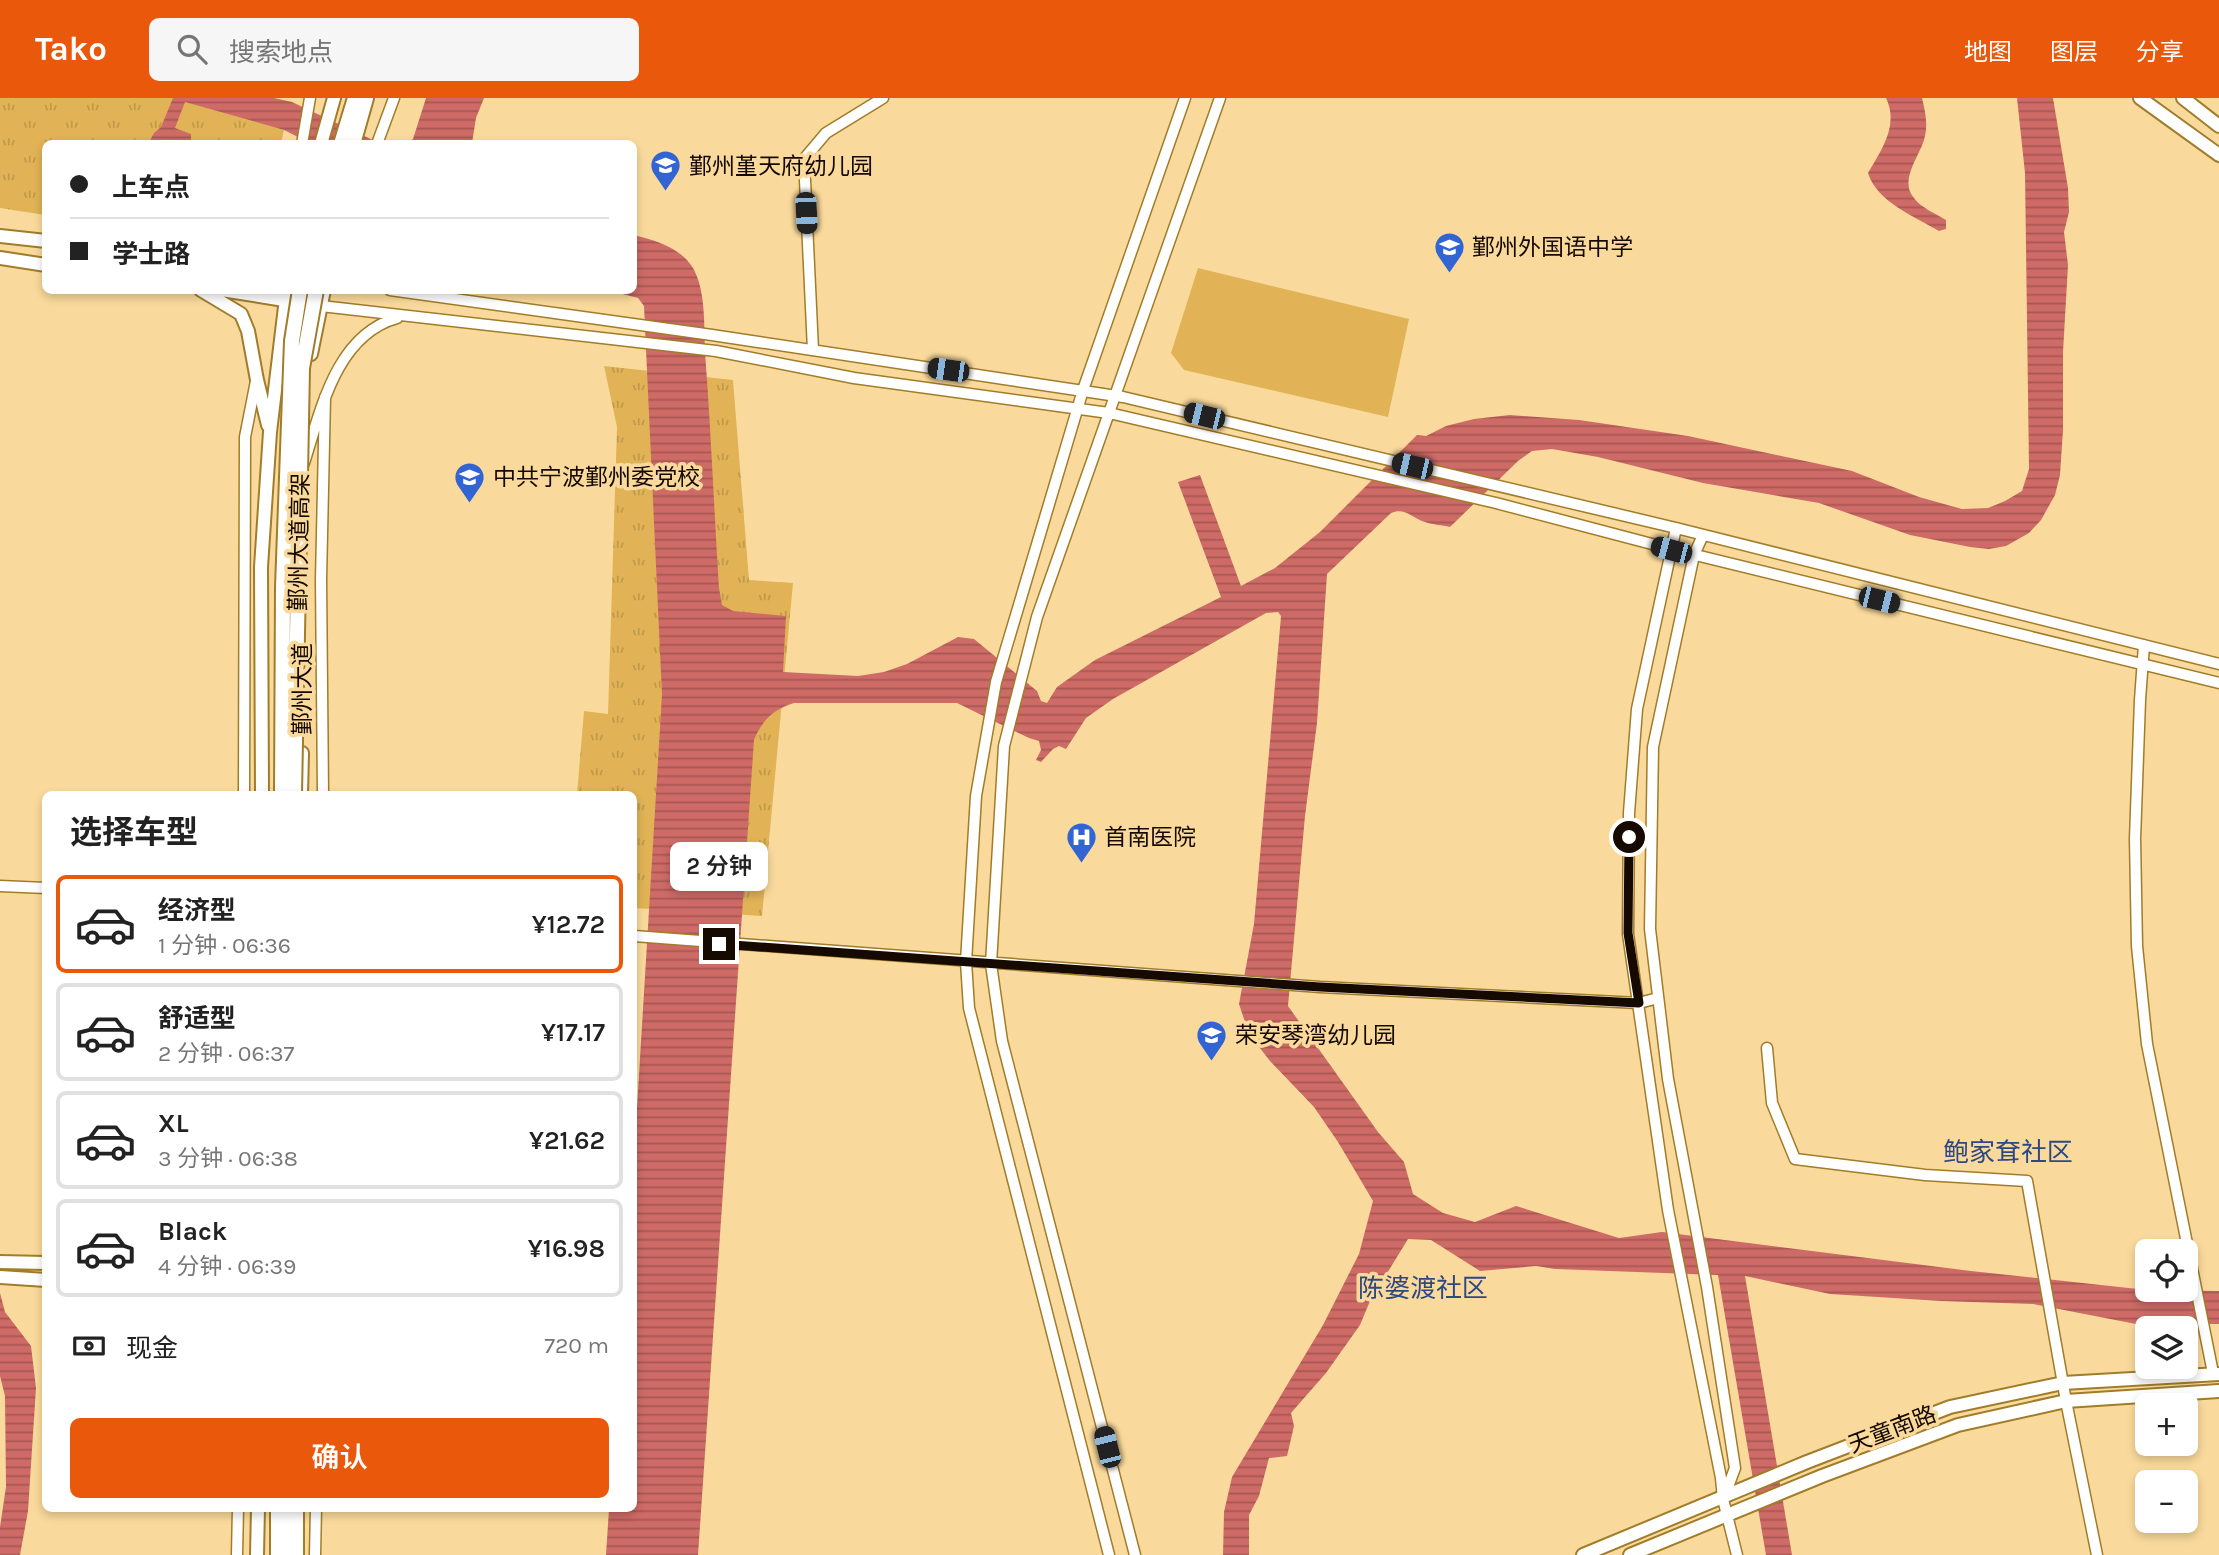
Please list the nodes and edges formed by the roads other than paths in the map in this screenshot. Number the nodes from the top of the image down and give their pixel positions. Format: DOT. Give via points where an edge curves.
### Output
graph roads {
  1 [pos="310,98"];
  2 [pos="334,98"];
  3 [pos="355,98"];
  4 [pos="366,98"];
  5 [pos="372,98"];
  6 [pos="394,98"];
  7 [pos="883,98"];
  8 [pos="1185,98"];
  9 [pos="1220,98"];
  10 [pos="2140,98"];
  11 [pos="2183,98"];
  12 [pos="2219,125"];
  13 [pos="303,140"];
  14 [pos="322,140"];
  15 [pos="342,140"];
  16 [pos="356,140"];
  17 [pos="356,140"];
  18 [pos="378,140"];
  19 [pos="2219,155"];
  20 [pos="0,236"];
  21 [pos="42,241"];
  22 [pos="0,258"];
  23 [pos="42,264"];
  24 [pos="208,294"];
  25 [pos="299,294"];
  26 [pos="315,294"];
  27 [pos="323,294"];
  28 [pos="412,294"];
  29 [pos="425,294"];
  30 [pos="286,295"];
  31 [pos="429,297"];
  32 [pos="321,306"];
  33 [pos="401,317"];
  34 [pos="813,350"];
  35 [pos="257,380"];
  36 [pos="1083,390"];
  37 [pos="1115,396"];
  38 [pos="325,397"];
  39 [pos="1078,407"];
  40 [pos="1109,413"];
  41 [pos="270,432"];
  42 [pos="304,463"];
  43 [pos="1676,528"];
  44 [pos="1703,535"];
  45 [pos="1671,550"];
  46 [pos="1694,555"];
  47 [pos="2144,645"];
  48 [pos="2219,664"];
  49 [pos="2142,665"];
  50 [pos="2219,684"];
  51 [pos="244,791"];
  52 [pos="262,791"];
  53 [pos="282,791"];
  54 [pos="294,791"];
  55 [pos="301,791"];
  56 [pos="323,791"];
  57 [pos="0,886"];
  58 [pos="42,888"];
  59 [pos="637,937"];
  60 [pos="967,962"];
  61 [pos="991,964"];
  62 [pos="1658,998"];
  63 [pos="1639,1003"];
  64 [pos="1767,1048"];
  65 [pos="2,1262"];
  66 [pos="42,1264"];
  67 [pos="0,1277"];
  68 [pos="42,1280"];
  69 [pos="2216,1373"];
  70 [pos="2063,1383"];
  71 [pos="2219,1391"];
  72 [pos="2066,1401"];
  73 [pos="1723,1499"];
  74 [pos="238,1512"];
  75 [pos="258,1512"];
  76 [pos="278,1512"];
  77 [pos="290,1512"];
  78 [pos="297,1512"];
  79 [pos="316,1512"];
  80 [pos="1727,1515"];
  81 [pos="237,1555"];
  82 [pos="257,1555"];
  83 [pos="278,1555"];
  84 [pos="290,1555"];
  85 [pos="297,1555"];
  86 [pos="315,1555"];
  87 [pos="1109,1555"];
  88 [pos="1135,1555"];
  89 [pos="1583,1555"];
  90 [pos="1630,1555"];
  91 [pos="1737,1555"];
  92 [pos="2097,1555"];
  1 -- 13 [label="street"];
  2 -- 14 [label="main road"];
  3 -- 15 [label="highway"];
  4 -- 16 [label="highway"];
  5 -- 17 [label="main road"];
  6 -- 18 [label="street"];
  7 -- 34 [label="street" via="826,133 804,159"];
  8 -- 36 [label="street"];
  9 -- 37 [label="street"];
  10 -- 19 [label="main road"];
  11 -- 12 [label="main road"];
  20 -- 21 [label="main road"];
  22 -- 23 [label="main road"];
  24 -- 35 [label="main road" via="241,314"];
  25 -- 53 [label="highway, 鄞州大道高架, bridge" via="292,341 285,532"];
  26 -- 54 [label="highway, 鄞州大道高架, bridge" via="302,368"];
  27 -- 32 [label="main road, 鄞州大道"];
  28 -- 31 [label="street"];
  29 -- 31 [label="street"];
  30 -- 32 [label="main road"];
  30 -- 41 [label="main road, 鄞州大道"];
  31 -- 34 [label="street"];
  32 -- 33 [label="street"];
  32 -- 42 [label="main road, 鄞州大道" via="304,391"];
  33 -- 38 [label="street" via="382,322 350,349"];
  33 -- 39 [label="street" via="716,351 854,379"];
  34 -- 36 [label="street"];
  35 -- 41 [label="main road"];
  35 -- 51 [label="street" via="245,437"];
  36 -- 37 [label="street"];
  36 -- 39 [label="street"];
  37 -- 40 [label="street"];
  37 -- 43 [label="street"];
  38 -- 42 [label="street"];
  38 -- 56 [label="street, 鄞州大道"];
  39 -- 40 [label="street"];
  39 -- 60 [label="street" via="996,682 976,796"];
  40 -- 45 [label="street" via="1496,503"];
  40 -- 61 [label="street" via="1037,617 1004,746"];
  41 -- 52 [label="main road, 鄞州大道" via="261,567"];
  42 -- 55 [label="main road, 鄞州大道"];
  43 -- 44 [label="street"];
  43 -- 45 [label="street"];
  44 -- 46 [label="street"];
  44 -- 47 [label="street"];
  45 -- 46 [label="street"];
  45 -- 63 [label="street" via="1637,709 1629,813 1628,933"];
  46 -- 49 [label="street"];
  46 -- 62 [label="street" via="1653,747 1650,929"];
  47 -- 48 [label="street"];
  47 -- 49 [label="street"];
  49 -- 50 [label="street"];
  49 -- 69 [label="street" via="2137,946 2147,1044"];
  57 -- 58 [label="street"];
  59 -- 60 [label="street"];
  60 -- 61 [label="street"];
  60 -- 87 [label="street" via="969,1008"];
  61 -- 63 [label="street"];
  61 -- 88 [label="street" via="1002,1041"];
  62 -- 63 [label="street"];
  62 -- 73 [label="street" via="1735,1468"];
  63 -- 73 [label="street" via="1668,1210"];
  64 -- 70 [label="street" via="1772,1103 1795,1158 1925,1175 2027,1181"];
  65 -- 66 [label="main road"];
  67 -- 68 [label="main road"];
  69 -- 70 [label="main road, 天童南路"];
  70 -- 72 [label="street"];
  70 -- 73 [label="main road, 天童南路" via="1950,1407"];
  71 -- 72 [label="main road"];
  72 -- 80 [label="main road" via="1958,1425"];
  72 -- 92 [label="street"];
  73 -- 80 [label="street"];
  73 -- 89 [label="main road, 天童南路"];
  74 -- 81 [label="street"];
  75 -- 82 [label="main road"];
  76 -- 83 [label="highway"];
  77 -- 84 [label="highway"];
  78 -- 85 [label="main road"];
  79 -- 86 [label="street"];
  80 -- 90 [label="main road"];
  80 -- 91 [label="street"];
}
